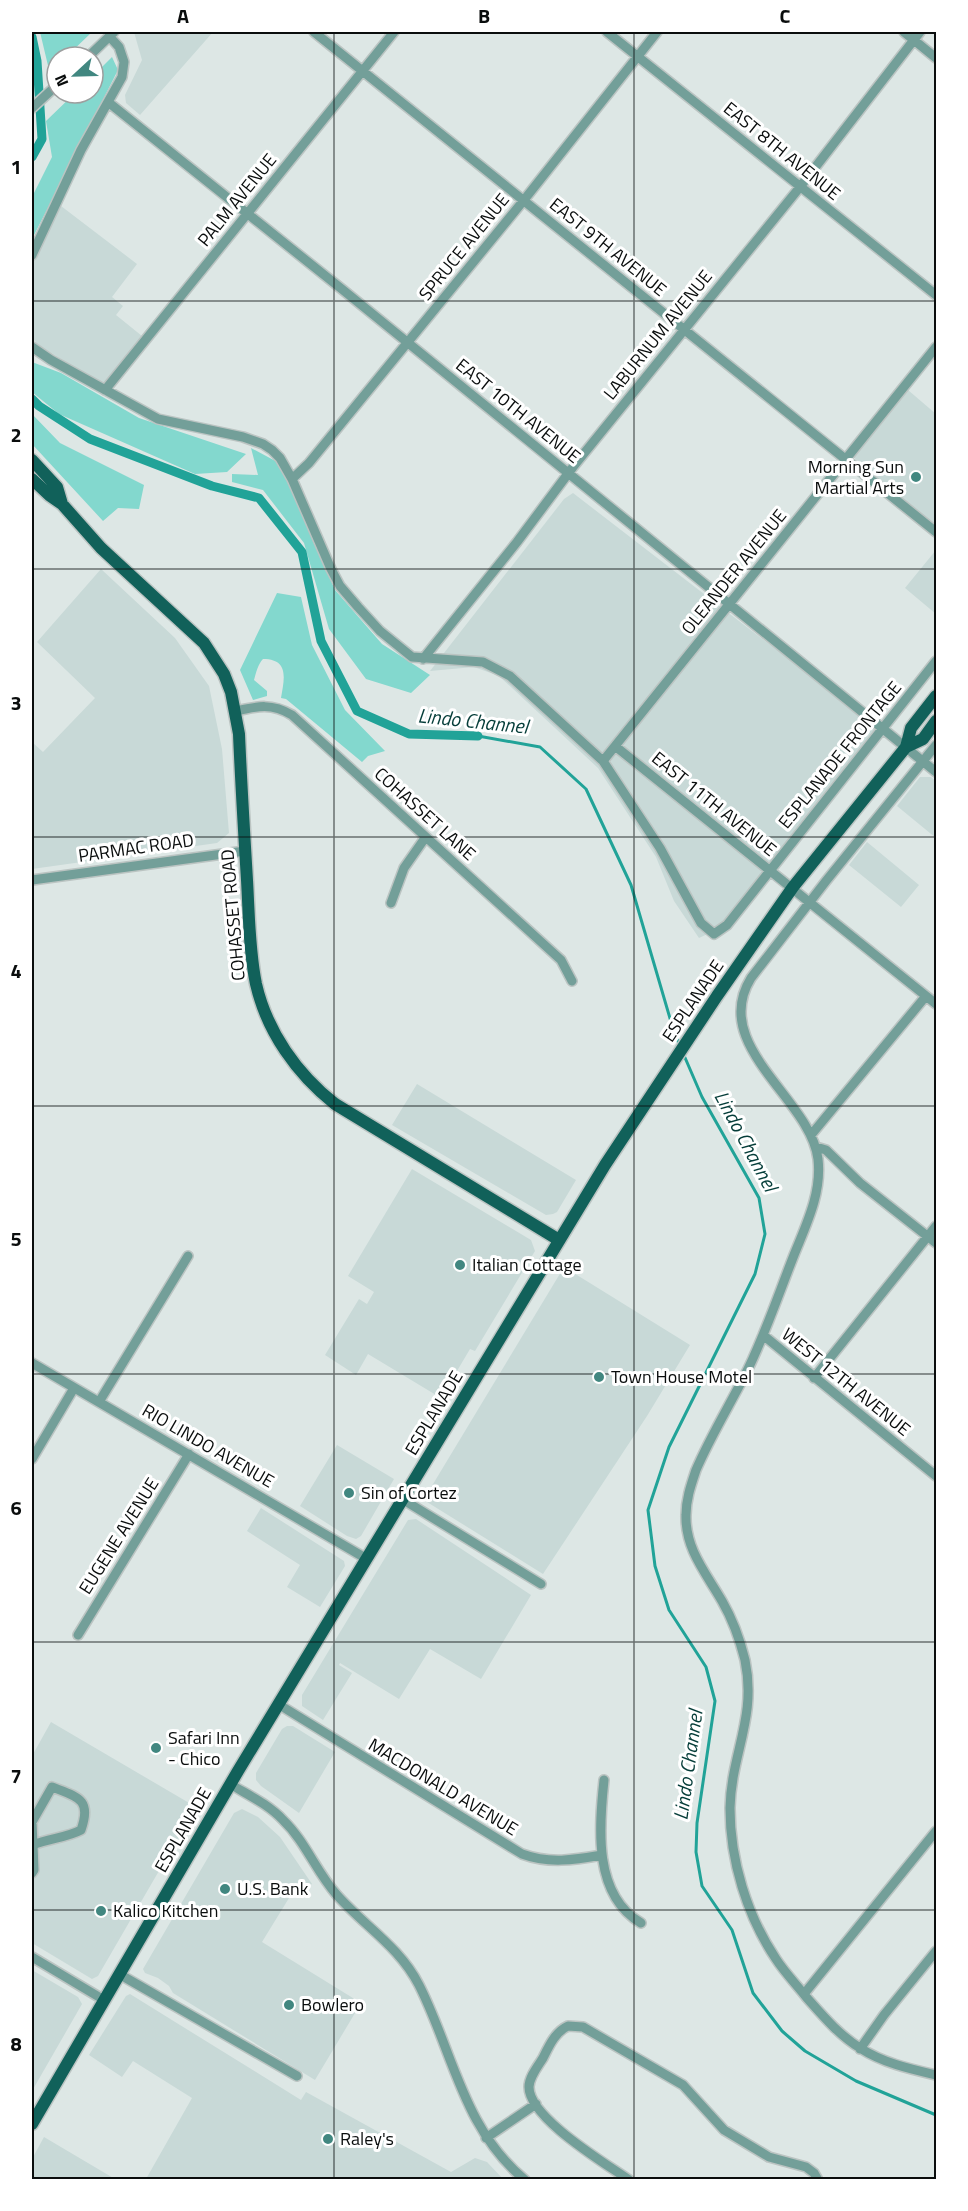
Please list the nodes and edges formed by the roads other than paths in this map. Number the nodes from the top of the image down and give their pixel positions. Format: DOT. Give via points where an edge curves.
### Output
graph roads {
  1 [pos="314,32"];
  2 [pos="394,32"];
  3 [pos="608,32"];
  4 [pos="657,32"];
  5 [pos="904,32"];
  6 [pos="111,34"];
  7 [pos="917,35"];
  8 [pos="100,45"];
  9 [pos="638,56"];
  10 [pos="936,58"];
  11 [pos="363,70"];
  12 [pos="45,96"];
  13 [pos="108,102"];
  14 [pos="32,108"];
  15 [pos="800,186"];
  16 [pos="524,200"];
  17 [pos="247,214"];
  18 [pos="32,255"];
  19 [pos="936,295"];
  20 [pos="684,329"];
  21 [pos="407,343"];
  22 [pos="936,346"];
  23 [pos="32,347"];
  24 [pos="105,390"];
  25 [pos="845,459"];
  26 [pos="32,460"];
  27 [pos="569,473"];
  28 [pos="32,479"];
  29 [pos="292,479"];
  30 [pos="62,504"];
  31 [pos="936,532"];
  32 [pos="730,604"];
  33 [pos="423,659"];
  34 [pos="936,661"];
  35 [pos="936,696"];
  36 [pos="236,711"];
  37 [pos="936,721"];
  38 [pos="883,728"];
  39 [pos="936,745"];
  40 [pos="615,746"];
  41 [pos="906,747"];
  42 [pos="603,761"];
  43 [pos="924,762"];
  44 [pos="936,772"];
  45 [pos="425,838"];
  46 [pos="245,851"];
  47 [pos="770,870"];
  48 [pos="32,880"];
  49 [pos="793,888"];
  50 [pos="811,902"];
  51 [pos="391,903"];
  52 [pos="573,981"];
  53 [pos="926,996"];
  54 [pos="936,1004"];
  55 [pos="811,1135"];
  56 [pos="816,1147"];
  57 [pos="936,1226"];
  58 [pos="928,1236"];
  59 [pos="559,1240"];
  60 [pos="936,1243"];
  61 [pos="188,1256"];
  62 [pos="763,1335"];
  63 [pos="32,1363"];
  64 [pos="814,1378"];
  65 [pos="74,1388"];
  66 [pos="99,1402"];
  67 [pos="189,1454"];
  68 [pos="32,1459"];
  69 [pos="935,1472"];
  70 [pos="402,1499"];
  71 [pos="367,1559"];
  72 [pos="541,1584"];
  73 [pos="78,1635"];
  74 [pos="278,1704"];
  75 [pos="604,1780"];
  76 [pos="230,1784"];
  77 [pos="936,1831"];
  78 [pos="33,1845"];
  79 [pos="602,1855"];
  80 [pos="32,1873"];
  81 [pos="641,1923"];
  82 [pos="936,1951"];
  83 [pos="32,1957"];
  84 [pos="119,1974"];
  85 [pos="804,1994"];
  86 [pos="104,2000"];
  87 [pos="860,2049"];
  88 [pos="936,2075"];
  89 [pos="297,2076"];
  90 [pos="536,2104"];
  91 [pos="32,2124"];
  92 [pos="486,2138"];
  93 [pos="525,2180"];
  94 [pos="629,2180"];
  95 [pos="818,2180"];
  1 -- 11 [label="street, EAST 9TH AVENUE"];
  2 -- 11 [label="street, PALM AVENUE"];
  3 -- 9 [label="street, EAST 8TH AVENUE"];
  4 -- 9 [label="street, SPRUCE AVENUE"];
  5 -- 7 [label="street"];
  6 -- 8 [label="street"];
  6 -- 13 [label="street" via="124,62 122,77"];
  7 -- 10 [label="street"];
  7 -- 15 [label="street, LABURNUM AVENUE"];
  9 -- 15 [label="street, EAST 8TH AVENUE"];
  9 -- 16 [label="street, SPRUCE AVENUE"];
  11 -- 16 [label="street, EAST 9TH AVENUE"];
  11 -- 17 [label="street, PALM AVENUE"];
  12 -- 14 [label="street"];
  13 -- 17 [label="street, EAST 10TH AVENUE"];
  13 -- 18 [label="street"];
  15 -- 19 [label="street, EAST 8TH AVENUE"];
  15 -- 20 [label="street, LABURNUM AVENUE"];
  16 -- 20 [label="street, EAST 9TH AVENUE"];
  16 -- 21 [label="street, SPRUCE AVENUE"];
  17 -- 21 [label="street, EAST 10TH AVENUE"];
  17 -- 24 [label="street, PALM AVENUE"];
  20 -- 25 [label="street, EAST 9TH AVENUE"];
  20 -- 27 [label="street, LABURNUM AVENUE"];
  21 -- 27 [label="street, EAST 10TH AVENUE"];
  21 -- 29 [label="street, SPRUCE AVENUE"];
  22 -- 25 [label="street, OLEANDER AVENUE"];
  23 -- 24 [label="street"];
  24 -- 29 [label="street" via="158,419 263,444 280,458"];
  25 -- 31 [label="street, EAST 9TH AVENUE"];
  25 -- 32 [label="street, OLEANDER AVENUE"];
  26 -- 30 [label="main road, COHASSET ROAD" via="57,487"];
  27 -- 32 [label="street, EAST 10TH AVENUE"];
  27 -- 33 [label="street, LABURNUM AVENUE"];
  28 -- 30 [label="main road, COHASSET ROAD"];
  29 -- 33 [label="street" via="340,586 395,644 412,657"];
  30 -- 36 [label="main road, COHASSET ROAD" via="101,548 204,643 224,674"];
  32 -- 38 [label="street, EAST 10TH AVENUE"];
  32 -- 40 [label="street, OLEANDER AVENUE"];
  33 -- 42 [label="street" via="483,662 510,676"];
  34 -- 38 [label="street, ESPLANADE FRONTAGE"];
  35 -- 41 [label="main road, ESPLANADE" via="911,728"];
  36 -- 45 [label="street, COHASSET LANE" via="270,705 292,715"];
  36 -- 46 [label="main road, COHASSET ROAD"];
  37 -- 41 [label="main road, ESPLANADE" via="923,739"];
  38 -- 41 [label="street, EAST 10TH AVENUE"];
  38 -- 47 [label="street, ESPLANADE FRONTAGE"];
  39 -- 43 [label="street"];
  40 -- 42 [label="street, OLEANDER AVENUE"];
  40 -- 47 [label="street, EAST 11TH AVENUE"];
  41 -- 43 [label="street, EAST 10TH AVENUE"];
  41 -- 49 [label="main road, ESPLANADE"];
  42 -- 47 [label="street, ESPLANADE FRONTAGE" via="660,848 701,923 714,934 727,925"];
  43 -- 44 [label="street, EAST 10TH AVENUE"];
  43 -- 50 [label="street"];
  45 -- 51 [label="street" via="404,868"];
  45 -- 52 [label="street, COHASSET LANE" via="561,960"];
  46 -- 48 [label="street, PARMAC ROAD"];
  46 -- 59 [label="main road, COHASSET ROAD" via="256,985 274,1031 295,1065 337,1106"];
  47 -- 49 [label="street, EAST 11TH AVENUE"];
  49 -- 50 [label="street, EAST 11TH AVENUE"];
  49 -- 59 [label="main road, ESPLANADE" via="717,996"];
  50 -- 53 [label="street, EAST 11TH AVENUE"];
  50 -- 55 [label="street" via="751,978 740,1008 755,1053"];
  53 -- 54 [label="street, EAST 11TH AVENUE"];
  53 -- 55 [label="street"];
  55 -- 56 [label="street"];
  56 -- 58 [label="street" via="826,1150 860,1183"];
  56 -- 62 [label="street" via="818,1174 813,1204"];
  57 -- 58 [label="street"];
  58 -- 60 [label="street"];
  58 -- 64 [label="street"];
  59 -- 70 [label="main road, ESPLANADE"];
  61 -- 66 [label="street"];
  62 -- 64 [label="street, WEST 12TH AVENUE"];
  62 -- 85 [label="street" via="696,1470 687,1500 686,1525 695,1557 733,1621 747,1671 748,1713 733,1775 730,1808 738,1868 765,1941"];
  63 -- 65 [label="street, RIO LINDO AVENUE"];
  64 -- 69 [label="street, WEST 12TH AVENUE"];
  65 -- 66 [label="street, RIO LINDO AVENUE"];
  65 -- 68 [label="street"];
  66 -- 67 [label="street, RIO LINDO AVENUE"];
  67 -- 71 [label="street, RIO LINDO AVENUE"];
  67 -- 73 [label="street, EUGENE AVENUE"];
  70 -- 71 [label="main road, ESPLANADE"];
  70 -- 72 [label="street"];
  71 -- 74 [label="main road, ESPLANADE"];
  74 -- 76 [label="main road, ESPLANADE"];
  74 -- 79 [label="street, MACDONALD AVENUE" via="522,1854 560,1861"];
  75 -- 79 [label="street"];
  76 -- 84 [label="main road, ESPLANADE"];
  76 -- 92 [label="street" via="283,1819 336,1894 405,1962 420,1987"];
  77 -- 85 [label="street"];
  78 -- 78 [label="street" via="81,1830 86,1806 72,1794 52,1787 32,1822"];
  78 -- 80 [label="street"];
  79 -- 81 [label="street" via="618,1902"];
  82 -- 87 [label="street"];
  83 -- 86 [label="street"];
  84 -- 86 [label="main road, ESPLANADE"];
  84 -- 89 [label="street"];
  85 -- 87 [label="street" via="834,2028"];
  86 -- 91 [label="main road, ESPLANADE"];
  87 -- 88 [label="street" via="894,2064"];
  90 -- 92 [label="street"];
  90 -- 94 [label="street" via="565,2135"];
  90 -- 95 [label="street" via="530,2094 531,2080 550,2045 564,2028 584,2027 683,2085 724,2130 769,2157 806,2167"];
  92 -- 93 [label="street"];
}
